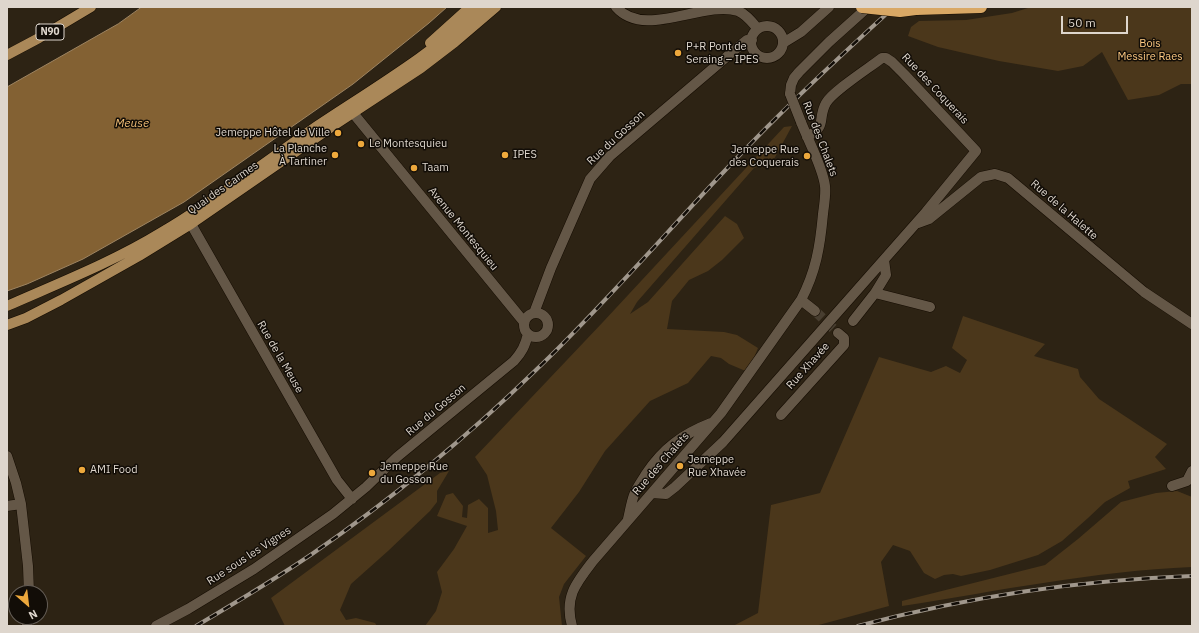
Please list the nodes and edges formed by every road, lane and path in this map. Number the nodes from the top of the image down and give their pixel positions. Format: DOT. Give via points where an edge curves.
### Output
graph roads {
  1 [pos="91,7"];
  2 [pos="470,7"];
  3 [pos="483,7"];
  4 [pos="496,7"];
  5 [pos="616,7"];
  6 [pos="829,7"];
  7 [pos="862,7"];
  8 [pos="868,7"];
  9 [pos="981,7"];
  10 [pos="913,8"];
  11 [pos="758,29"];
  12 [pos="752,40"];
  13 [pos="783,43"];
  14 [pos="7,55"];
  15 [pos="394,75"];
  16 [pos="353,113"];
  17 [pos="807,137"];
  18 [pos="916,222"];
  19 [pos="191,224"];
  20 [pos="884,260"];
  21 [pos="874,293"];
  22 [pos="801,300"];
  23 [pos="7,306"];
  24 [pos="930,307"];
  25 [pos="815,311"];
  26 [pos="534,312"];
  27 [pos="853,321"];
  28 [pos="524,322"];
  29 [pos="1192,324"];
  30 [pos="7,325"];
  31 [pos="838,333"];
  32 [pos="528,334"];
  33 [pos="781,415"];
  34 [pos="713,423"];
  35 [pos="7,456"];
  36 [pos="1192,471"];
  37 [pos="1190,485"];
  38 [pos="1172,486"];
  39 [pos="652,493"];
  40 [pos="352,499"];
  41 [pos="21,504"];
  42 [pos="7,506"];
  43 [pos="627,521"];
  44 [pos="29,585"];
  45 [pos="156,626"];
  46 [pos="572,626"];
  1 -- 14 [label="main road, N90"];
  2 -- 15 [label="main road" via="404,63"];
  3 -- 15 [label="main road, Quai des Carmes" via="447,38"];
  4 -- 16 [label="main road, Quai des Carmes" via="427,64"];
  5 -- 11 [label="street" via="624,14 640,19 707,9 732,9 742,13"];
  6 -- 13 [label="street" via="801,32"];
  7 -- 10 [label="highway, bridge" via="900,11"];
  8 -- 17 [label="street, Rue des Chalets, bridge" via="794,78 790,94"];
  9 -- 10 [label="highway"];
  11 -- 12 [label="street"];
  11 -- 13 [label="street" via="769,26 774,28 781,34"];
  12 -- 13 [label="street" via="753,49 766,57 779,52"];
  12 -- 26 [label="street, Rue du Gosson" via="747,40 737,48 600,167 590,179"];
  15 -- 23 [label="main road, Quai des Carmes" via="162,233"];
  16 -- 19 [label="main road, Quai des Carmes"];
  16 -- 28 [label="street, Avenue Montesquieu"];
  17 -- 18 [label="street, Rue des Coquerais" via="819,128 828,101 882,58 889,59 976,151"];
  17 -- 22 [label="street, Rue des Chalets" via="823,178 825,197 817,259 812,278"];
  18 -- 20 [label="street"];
  18 -- 29 [label="street, Rue de la Halette" via="929,219 981,177 995,174 1008,178 1144,292"];
  19 -- 30 [label="main road, Quai des Carmes" via="61,300"];
  19 -- 40 [label="street, Rue de la Meuse" via="337,480"];
  20 -- 21 [label="street" via="886,275"];
  20 -- 39 [label="street" via="723,442 666,494"];
  21 -- 24 [label="street"];
  21 -- 27 [label="street"];
  22 -- 25 [label="street"];
  22 -- 34 [label="street, Rue des Chalets"];
  26 -- 28 [label="street, Rue du Gosson"];
  26 -- 32 [label="street" via="544,315 548,327 541,336"];
  28 -- 32 [label="street"];
  31 -- 33 [label="street, Rue Xhavée" via="844,338 844,345"];
  32 -- 40 [label="street, Rue du Gosson" via="522,353 397,457"];
  34 -- 39 [label="street, Rue des Chalets"];
  34 -- 43 [label="street, Rue des Chalets" via="685,435 659,456 638,486"];
  35 -- 41 [label="street"];
  36 -- 37 [label="street"];
  37 -- 38 [label="street"];
  39 -- 43 [label="street, Rue des Chalets"];
  40 -- 45 [label="street, Rue sous les Vignes" via="273,556"];
  41 -- 42 [label="street"];
  41 -- 44 [label="street"];
  43 -- 46 [label="street, Rue des Chalets" via="593,561 574,589 569,602"];
}
